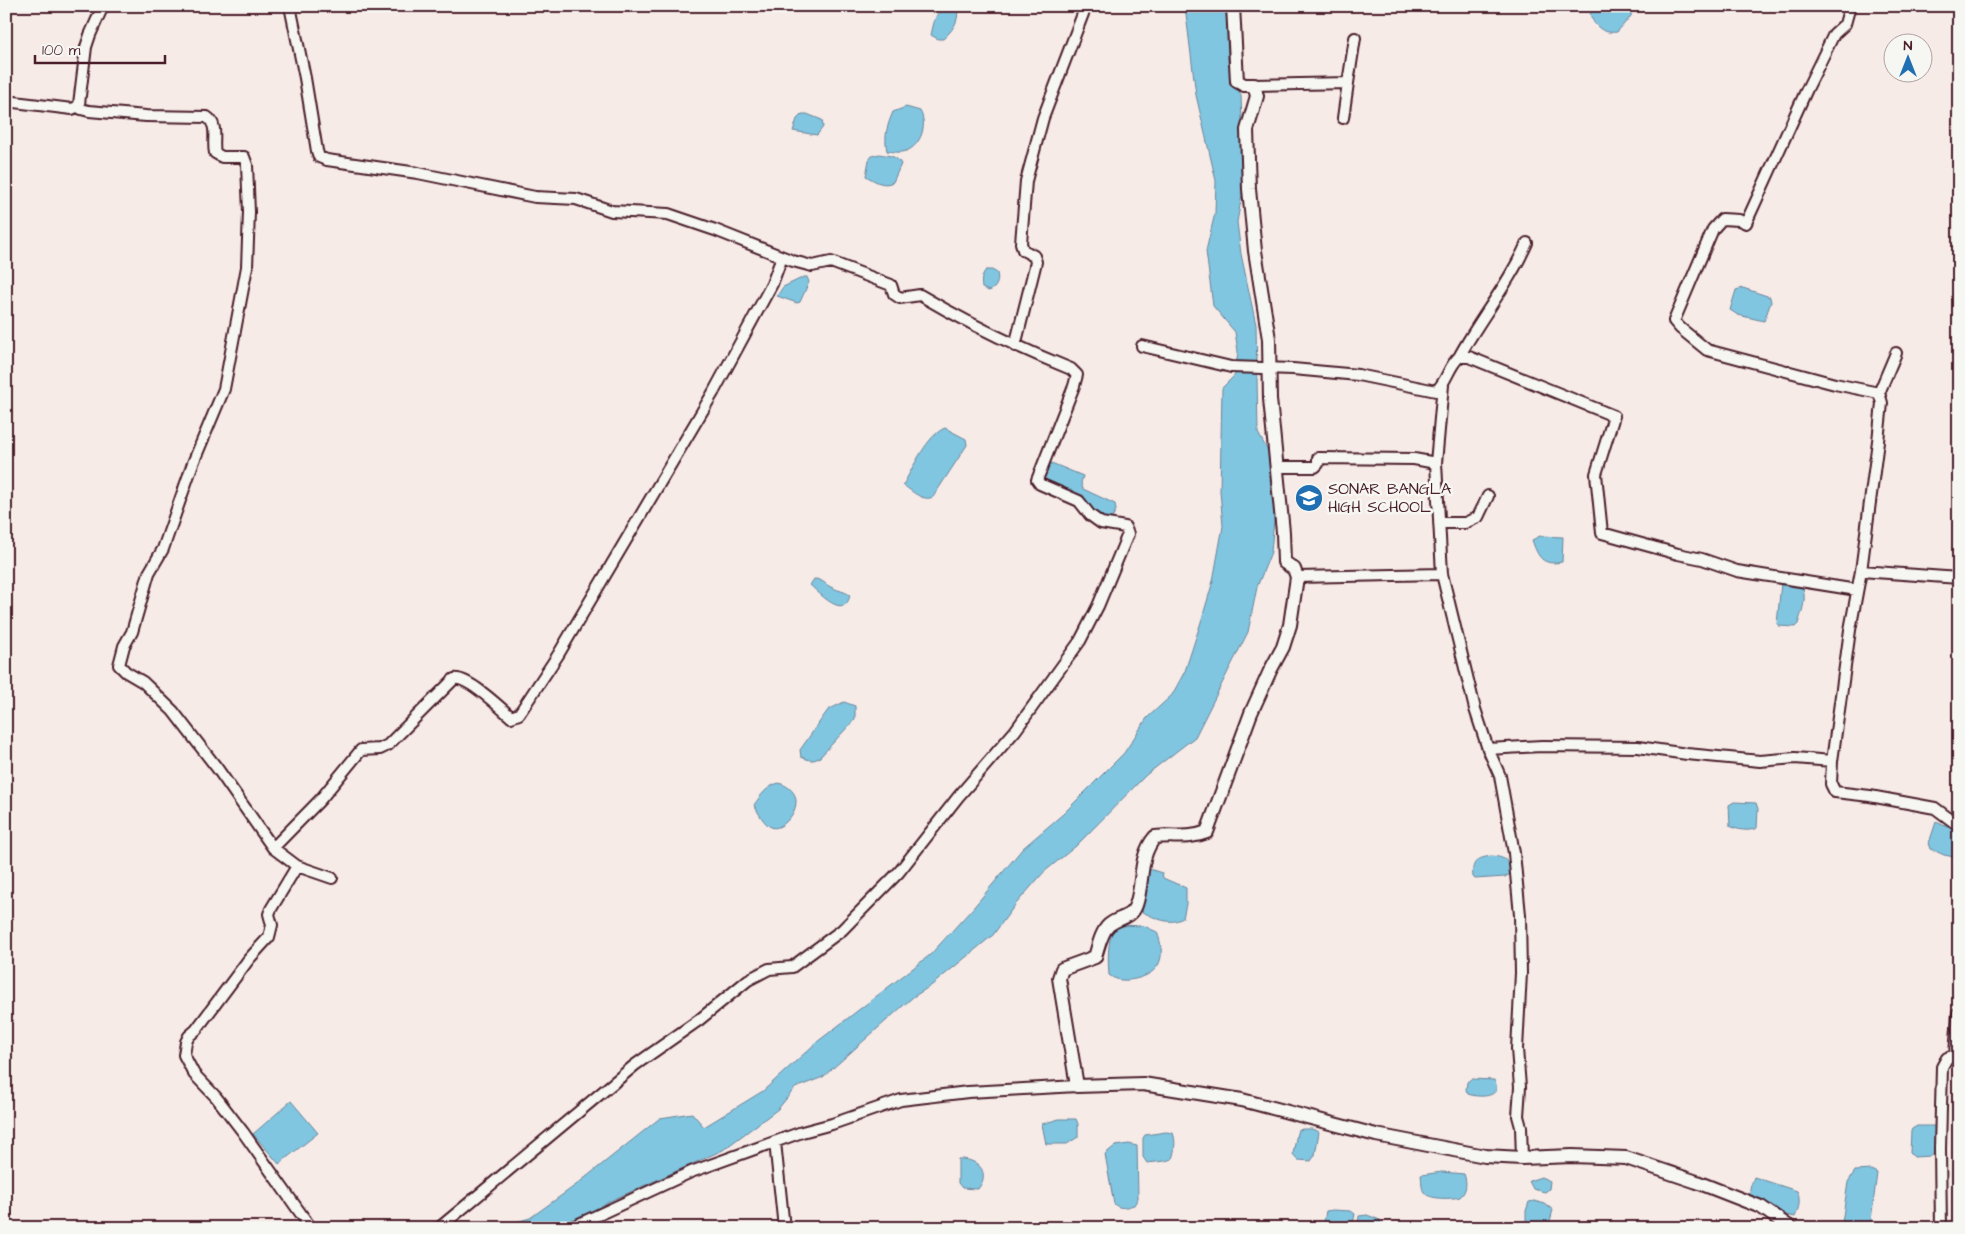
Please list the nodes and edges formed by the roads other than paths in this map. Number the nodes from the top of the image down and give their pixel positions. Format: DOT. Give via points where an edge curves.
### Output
graph roads {
  1 [pos="103,6"];
  2 [pos="290,6"];
  3 [pos="1086,6"];
  4 [pos="1233,6"];
  5 [pos="1850,6"];
  6 [pos="1355,38"];
  7 [pos="1348,83"];
  8 [pos="1254,85"];
  9 [pos="6,101"];
  10 [pos="79,106"];
  11 [pos="1343,118"];
  12 [pos="1527,243"];
  13 [pos="782,257"];
  14 [pos="1016,346"];
  15 [pos="1142,346"];
  16 [pos="1896,353"];
  17 [pos="1459,357"];
  18 [pos="1266,368"];
  19 [pos="1443,385"];
  20 [pos="1879,393"];
  21 [pos="1436,463"];
  22 [pos="1277,467"];
  23 [pos="1488,496"];
  24 [pos="1439,523"];
  25 [pos="1861,570"];
  26 [pos="1442,574"];
  27 [pos="1297,577"];
  28 [pos="1959,578"];
  29 [pos="1857,590"];
  30 [pos="1488,749"];
  31 [pos="1832,761"];
  32 [pos="1959,826"];
  33 [pos="273,848"];
  34 [pos="297,866"];
  35 [pos="332,878"];
  36 [pos="1958,1013"];
  37 [pos="1077,1086"];
  38 [pos="775,1142"];
  39 [pos="1522,1158"];
  40 [pos="311,1228"];
  41 [pos="439,1228"];
  42 [pos="570,1228"];
  43 [pos="784,1228"];
  44 [pos="1791,1228"];
  45 [pos="1941,1228"];
  1 -- 10 [label="street" via="86,47"];
  2 -- 13 [label="street" via="317,151 323,159 418,173 535,197 576,199 612,211 668,214"];
  3 -- 14 [label="street" via="1043,118 1026,181 1021,243 1036,262"];
  4 -- 8 [label="street" via="1237,81"];
  5 -- 20 [label="street" via="1845,24 1834,34 1746,223 1722,219 1713,229 1674,321 1707,350"];
  6 -- 7 [label="street"];
  7 -- 8 [label="street"];
  7 -- 11 [label="street"];
  8 -- 18 [label="street" via="1257,96 1247,130 1249,189 1269,339"];
  9 -- 10 [label="street" via="72,109"];
  10 -- 33 [label="street" via="85,111 114,114 208,117 214,126 217,156 244,157 246,160 249,212 247,267 224,389 193,463 163,549 149,573 119,665 143,682 173,711"];
  12 -- 17 [label="street" via="1516,267"];
  13 -- 14 [label="street" via="812,266 831,262 881,280 891,284 894,294 900,298 920,295"];
  13 -- 33 [label="street" via="772,284 713,393 558,655 519,714 511,717 461,679 454,679 388,745 361,750 320,800"];
  14 -- 41 [label="street" via="1077,375 1037,480 1078,501 1101,523 1125,527 1128,534 1080,641 1015,731 899,872 842,930 792,967 769,969 748,980 699,1020 635,1065"];
  15 -- 18 [label="street" via="1231,367"];
  16 -- 20 [label="street"];
  17 -- 19 [label="street"];
  17 -- 29 [label="street" via="1469,357 1614,416 1596,474 1602,533 1737,571"];
  18 -- 19 [label="street" via="1358,375 1436,391"];
  18 -- 22 [label="street"];
  19 -- 21 [label="street"];
  20 -- 25 [label="street" via="1882,403"];
  21 -- 22 [label="street" via="1414,459 1318,458 1315,468"];
  21 -- 24 [label="street"];
  22 -- 27 [label="street" via="1284,562 1294,569"];
  23 -- 24 [label="street" via="1478,517 1465,522"];
  24 -- 26 [label="street"];
  25 -- 28 [label="street"];
  25 -- 29 [label="street"];
  26 -- 27 [label="street"];
  26 -- 30 [label="street"];
  27 -- 37 [label="street" via="1290,625 1283,647 1251,713 1207,832 1195,837 1155,837 1148,845 1143,860 1136,906 1126,918 1108,925 1095,957 1062,969 1059,978"];
  29 -- 31 [label="street"];
  30 -- 31 [label="street" via="1638,747 1760,761 1795,758"];
  30 -- 39 [label="street" via="1500,776 1514,853 1520,915 1517,1049"];
  31 -- 32 [label="street" via="1832,784 1836,792 1935,808"];
  33 -- 34 [label="street"];
  34 -- 35 [label="street"];
  34 -- 40 [label="street" via="269,914 272,925 269,938 189,1036 184,1055 194,1074 243,1132"];
  36 -- 45 [label="street" via="1955,1055 1947,1058 1942,1067"];
  37 -- 38 [label="street" via="968,1092 901,1100"];
  37 -- 39 [label="street" via="1143,1084 1242,1100 1376,1135 1485,1156"];
  38 -- 42 [label="street" via="691,1172"];
  38 -- 43 [label="street"];
  39 -- 44 [label="street" via="1626,1158 1761,1207"];
}
